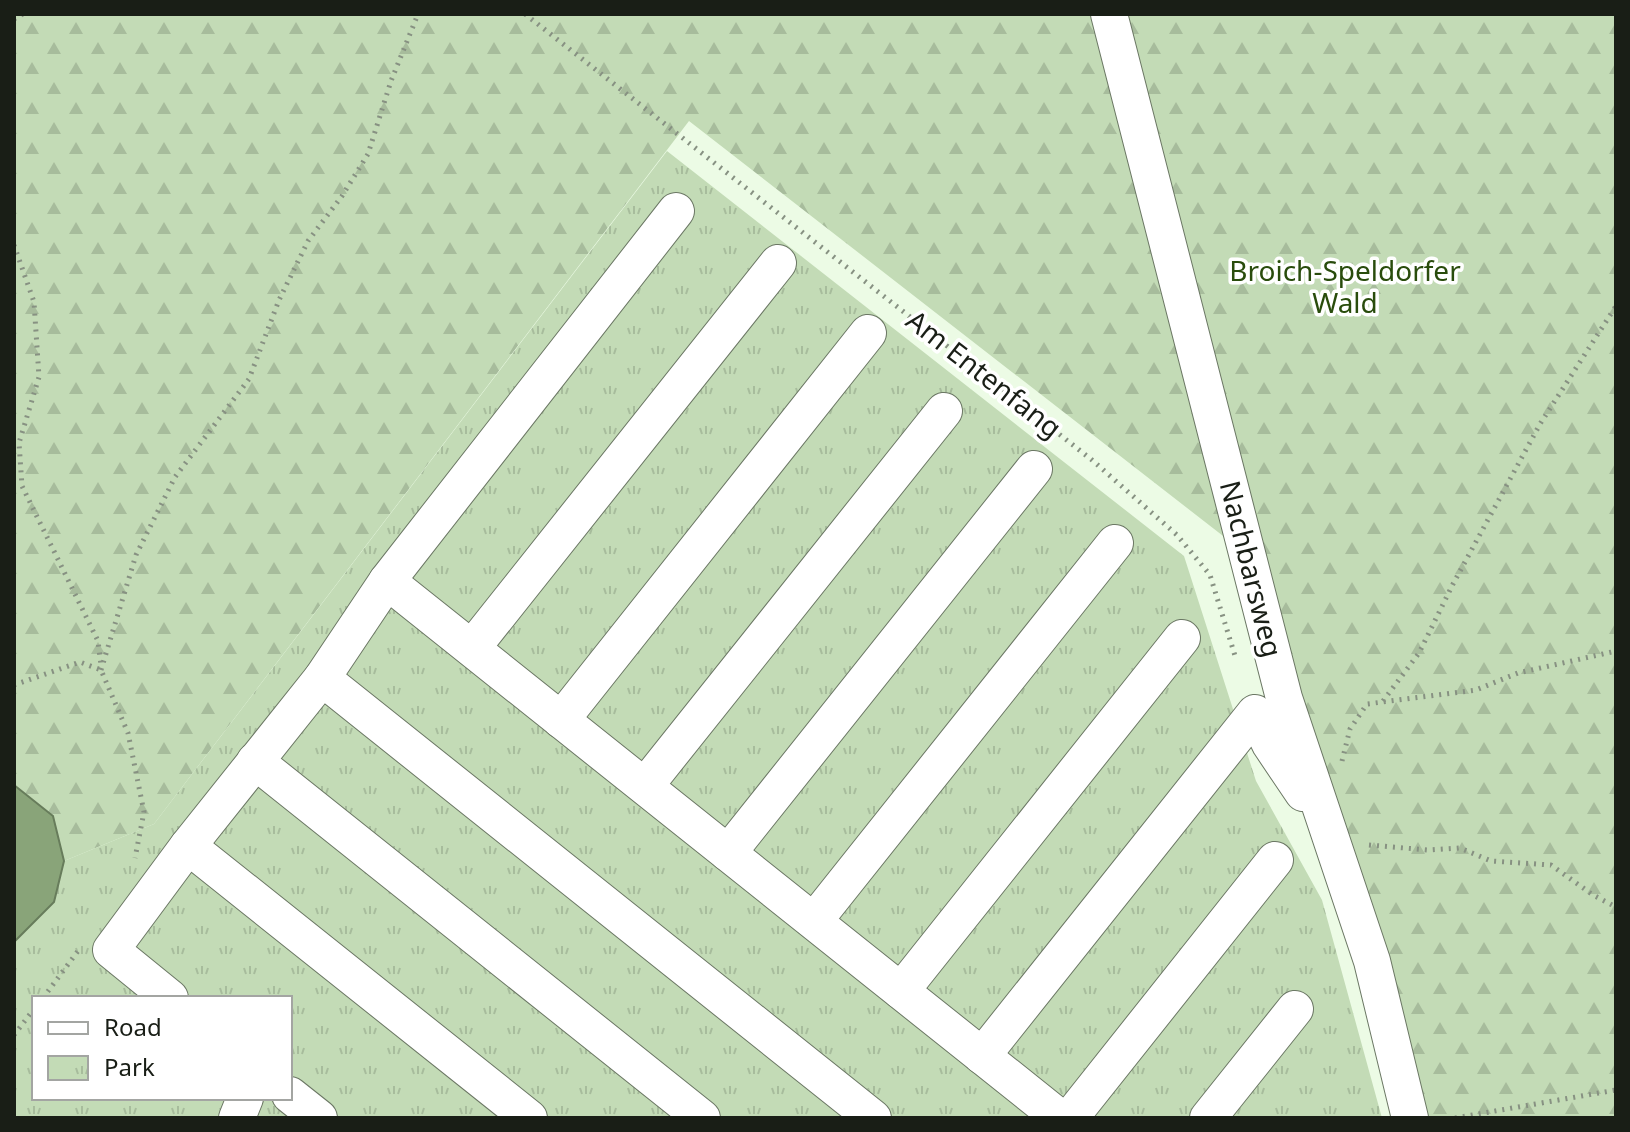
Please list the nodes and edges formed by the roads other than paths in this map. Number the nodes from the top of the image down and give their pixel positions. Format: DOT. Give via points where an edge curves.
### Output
graph roads {
  1 [pos="1109,14"];
  2 [pos="676,211"];
  3 [pos="778,263"];
  4 [pos="868,333"];
  5 [pos="944,411"];
  6 [pos="1034,469"];
  7 [pos="1115,543"];
  8 [pos="387,581"];
  9 [pos="1182,638"];
  10 [pos="472,648"];
  11 [pos="322,678"];
  12 [pos="561,720"];
  13 [pos="255,761"];
  14 [pos="645,786"];
  15 [pos="1327,827"];
  16 [pos="188,846"];
  17 [pos="728,853"];
  18 [pos="1275,860"];
  19 [pos="814,921"];
  20 [pos="901,991"];
  21 [pos="168,996"];
  22 [pos="1295,1009"];
  23 [pos="982,1056"];
  24 [pos="292,1097"];
  25 [pos="319,1118"];
  26 [pos="529,1118"];
  27 [pos="702,1118"];
  28 [pos="873,1118"];
  29 [pos="1060,1118"];
  30 [pos="1070,1118"];
  31 [pos="1208,1118"];
  32 [pos="1410,1118"];
  1 -- 15 [label="lane, Nachbarsweg" via="1284,698"];
  2 -- 8 [label="lane"];
  3 -- 10 [label="lane"];
  4 -- 12 [label="lane"];
  5 -- 14 [label="lane"];
  6 -- 17 [label="lane"];
  7 -- 19 [label="lane"];
  8 -- 10 [label="lane"];
  8 -- 11 [label="lane"];
  9 -- 20 [label="lane"];
  10 -- 12 [label="lane"];
  11 -- 13 [label="lane"];
  11 -- 28 [label="lane"];
  12 -- 14 [label="lane"];
  13 -- 16 [label="lane"];
  13 -- 27 [label="lane"];
  14 -- 17 [label="lane"];
  15 -- 23 [label="lane" via="1255,713"];
  15 -- 32 [label="lane, Nachbarsweg" via="1372,961"];
  16 -- 21 [label="lane" via="111,950"];
  16 -- 26 [label="lane"];
  17 -- 19 [label="lane"];
  18 -- 30 [label="lane"];
  19 -- 20 [label="lane"];
  20 -- 23 [label="lane"];
  22 -- 31 [label="lane"];
  23 -- 29 [label="lane"];
  24 -- 25 [label="lane"];
}
